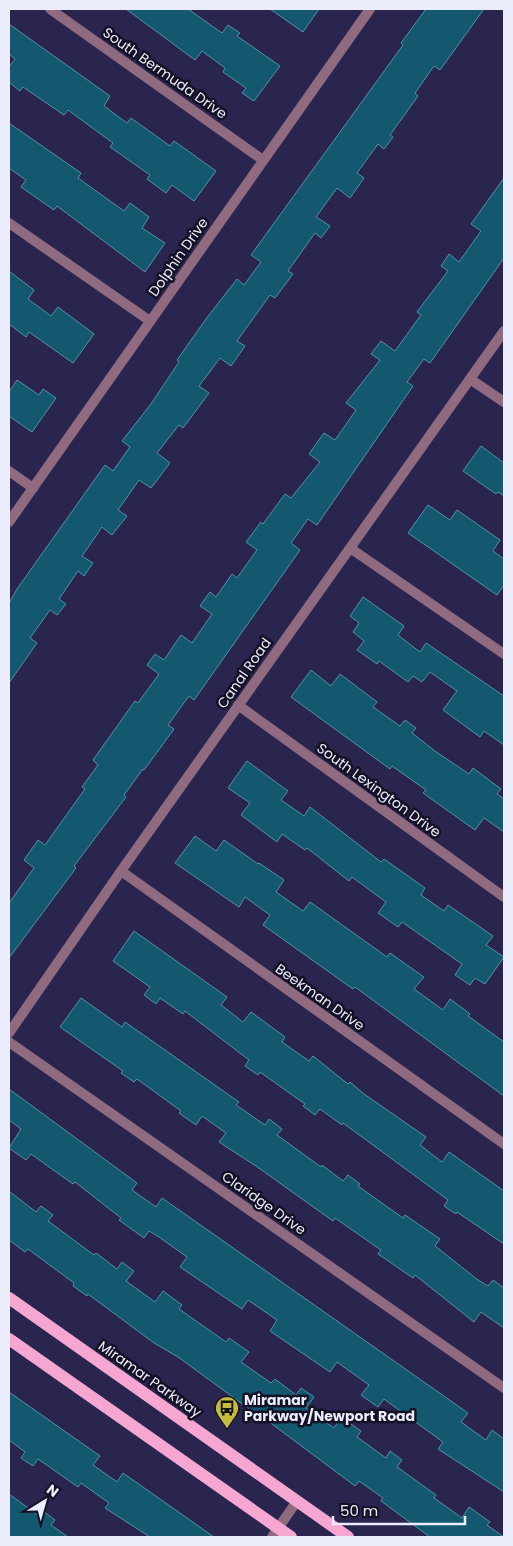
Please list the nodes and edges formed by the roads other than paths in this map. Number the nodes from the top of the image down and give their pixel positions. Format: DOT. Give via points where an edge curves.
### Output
graph roads {
  1 [pos="50,9"];
  2 [pos="370,9"];
  3 [pos="263,160"];
  4 [pos="9,223"];
  5 [pos="150,321"];
  6 [pos="504,331"];
  7 [pos="470,379"];
  8 [pos="504,402"];
  9 [pos="9,470"];
  10 [pos="33,488"];
  11 [pos="9,522"];
  12 [pos="350,548"];
  13 [pos="504,654"];
  14 [pos="238,705"];
  15 [pos="121,871"];
  16 [pos="504,897"];
  17 [pos="9,1033"];
  18 [pos="9,1042"];
  19 [pos="504,1144"];
  20 [pos="9,1298"];
  21 [pos="9,1339"];
  22 [pos="504,1388"];
  23 [pos="297,1501"];
  24 [pos="275,1533"];
  25 [pos="291,1537"];
  26 [pos="348,1537"];
  1 -- 3 [label="street, South Bermuda Drive"];
  2 -- 3 [label="street, Dolphin Drive"];
  3 -- 5 [label="street, Dolphin Drive"];
  4 -- 5 [label="street"];
  5 -- 10 [label="street, Dolphin Drive"];
  6 -- 7 [label="street, Canal Road"];
  7 -- 8 [label="street"];
  7 -- 12 [label="street, Canal Road"];
  9 -- 10 [label="street"];
  10 -- 11 [label="street, Dolphin Drive"];
  12 -- 13 [label="street"];
  12 -- 14 [label="street, Canal Road"];
  14 -- 15 [label="street, Canal Road"];
  14 -- 16 [label="street, South Lexington Drive"];
  15 -- 17 [label="street, Canal Road"];
  15 -- 19 [label="street, Beekman Drive"];
  18 -- 22 [label="street, Claridge Drive"];
  20 -- 23 [label="main road, Miramar Parkway"];
  21 -- 24 [label="main road"];
  23 -- 24 [label="street"];
  23 -- 26 [label="main road, Miramar Parkway"];
  24 -- 25 [label="main road"];
}
